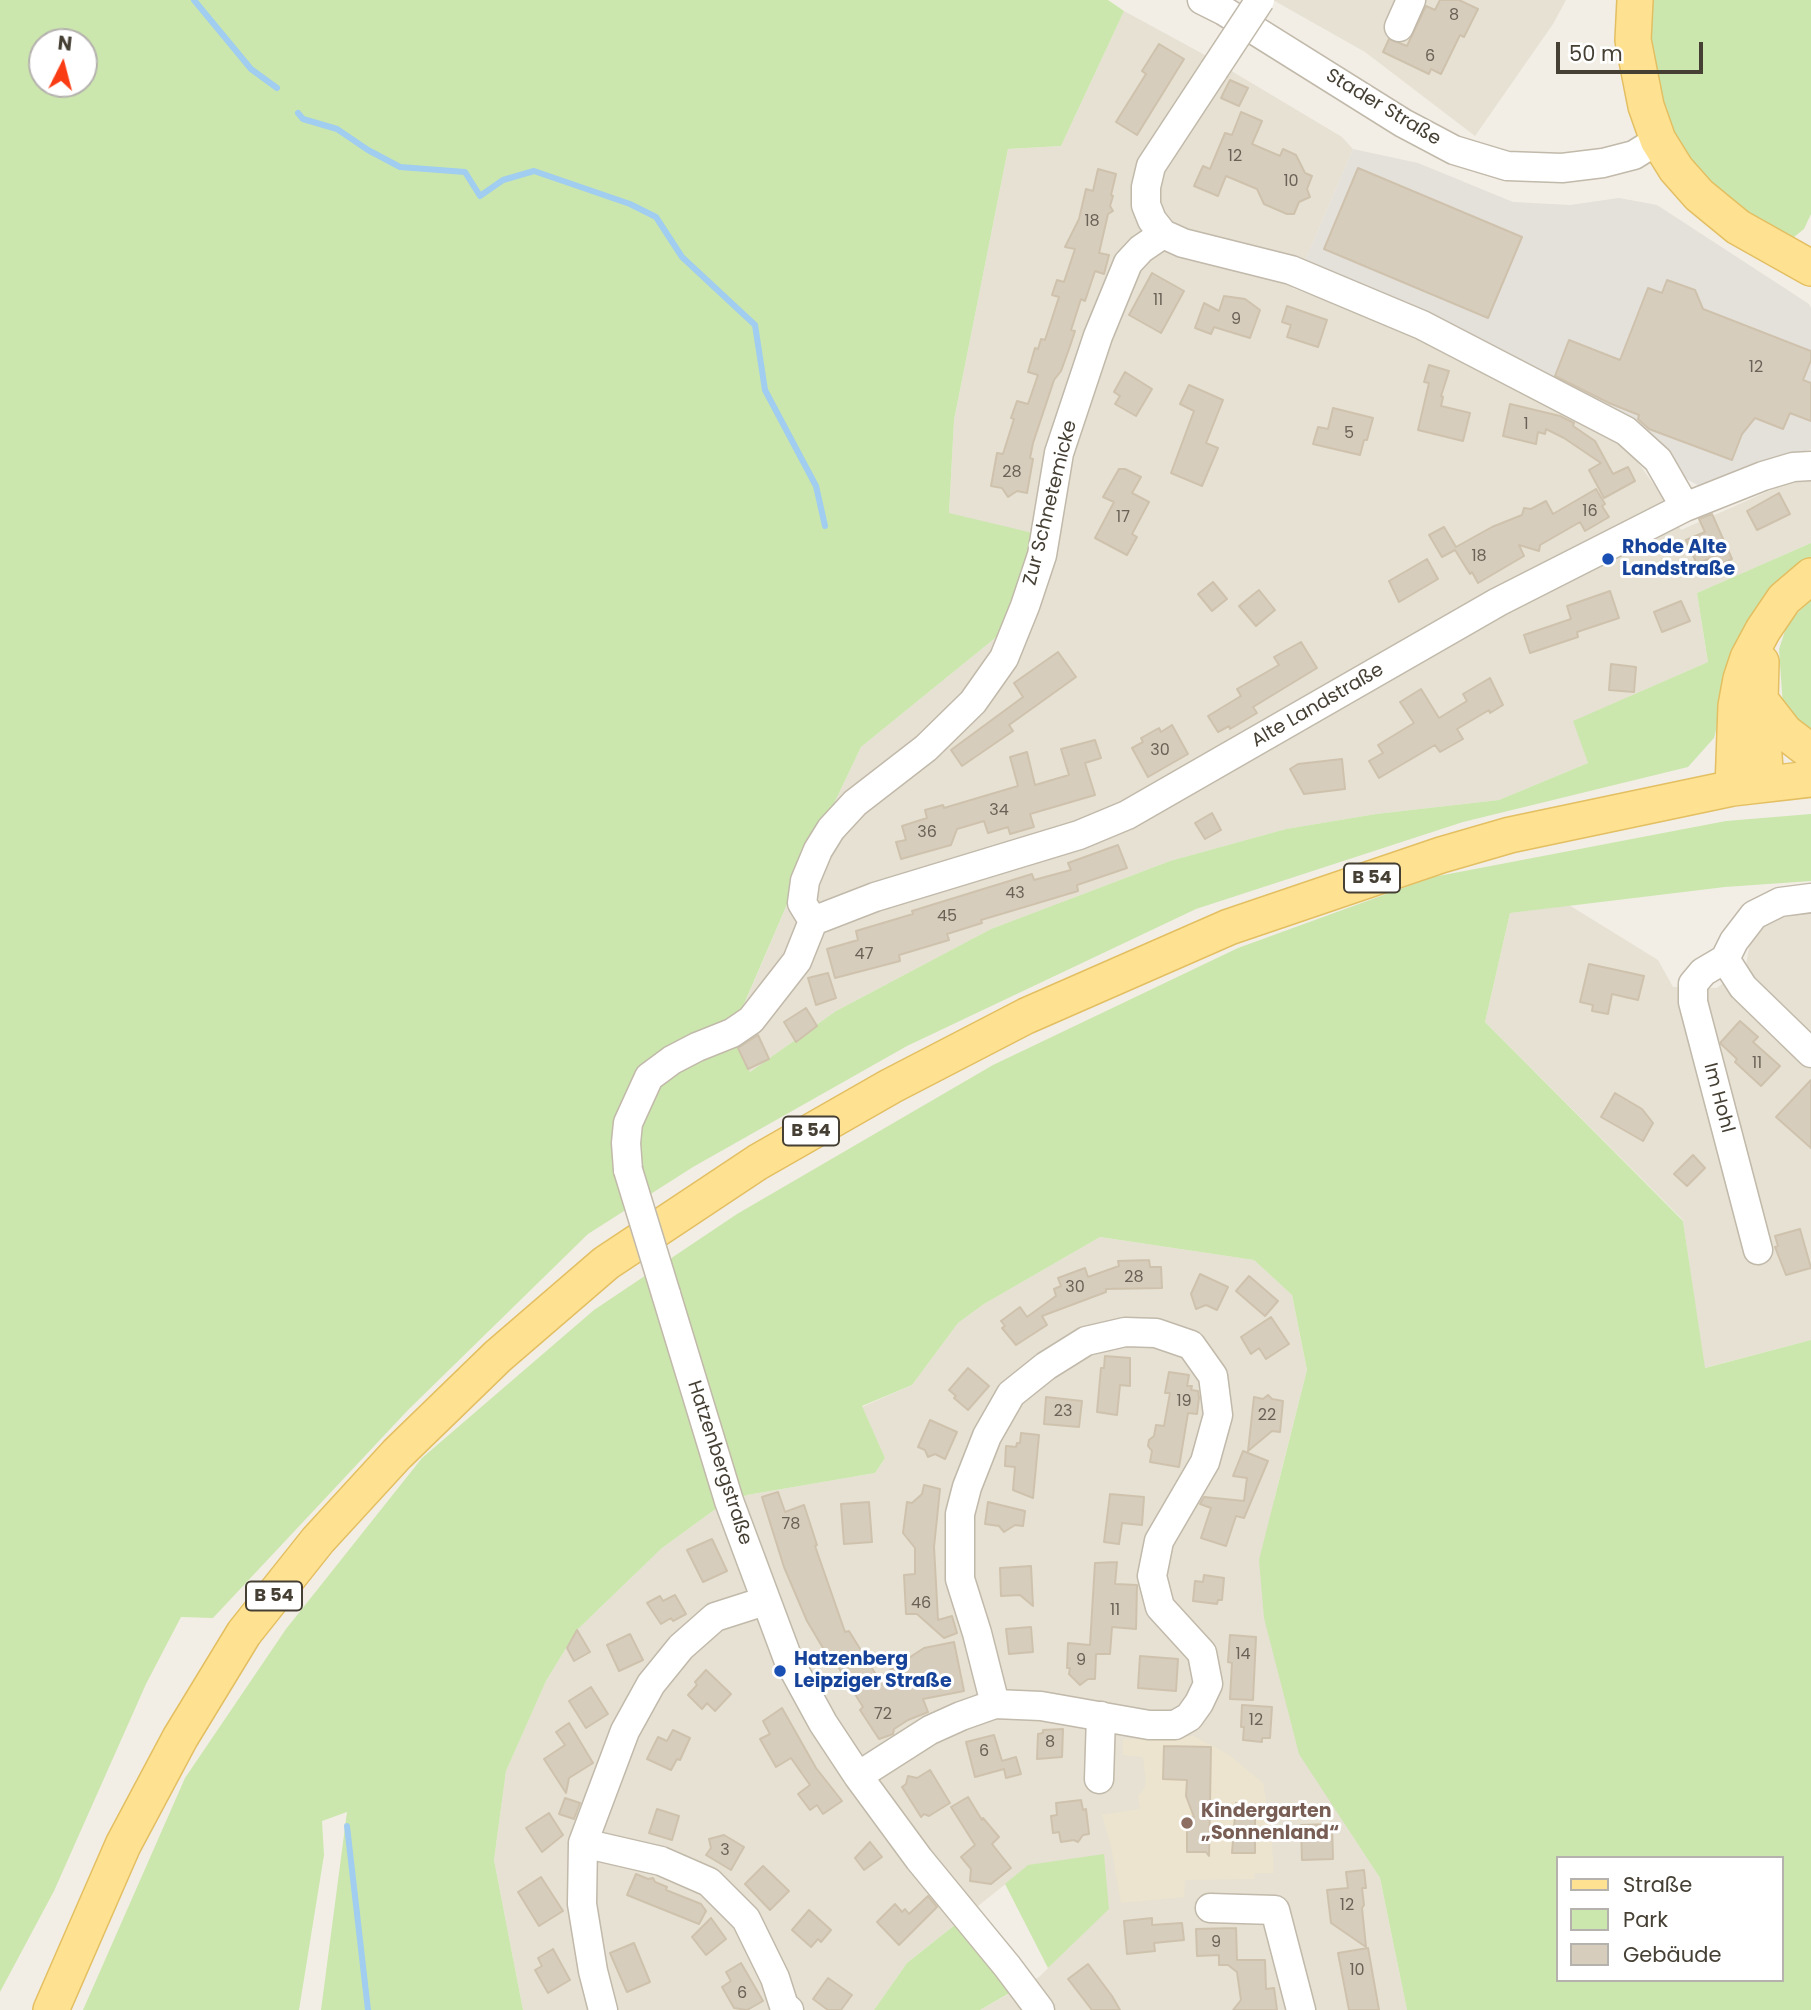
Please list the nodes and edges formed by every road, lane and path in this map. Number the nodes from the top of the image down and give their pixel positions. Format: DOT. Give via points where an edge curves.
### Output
graph roads {
  1 [pos="1202,0"];
  2 [pos="1261,0"];
  3 [pos="1411,0"];
  4 [pos="1635,0"];
  5 [pos="1399,27"];
  6 [pos="1658,140"];
  7 [pos="1163,234"];
  8 [pos="1811,268"];
  9 [pos="1811,466"];
  10 [pos="1685,507"];
  11 [pos="1811,576"];
  12 [pos="1763,630"];
  13 [pos="1760,701"];
  14 [pos="1811,752"];
  15 [pos="1811,779"];
  16 [pos="1749,786"];
  17 [pos="1811,898"];
  18 [pos="813,921"];
  19 [pos="1725,959"];
  20 [pos="1811,1053"];
  21 [pos="1758,1250"];
  22 [pos="765,1601"];
  23 [pos="995,1704"];
  24 [pos="1101,1716"];
  25 [pos="858,1776"];
  26 [pos="1099,1779"];
  27 [pos="583,1843"];
  28 [pos="1210,1908"];
  29 [pos="51,2010"];
  30 [pos="603,2010"];
  31 [pos="789,2010"];
  32 [pos="1041,2010"];
  33 [pos="1301,2010"];
  1 -- 6 [label="street, Stader Straße" via="1454,150 1507,166 1562,168 1633,155"];
  2 -- 7 [label="street, bridge" via="1151,166 1146,205"];
  3 -- 5 [label="street"];
  4 -- 6 [label="main road" via="1633,40 1638,71"];
  6 -- 8 [label="main road" via="1699,195 1738,227"];
  7 -- 10 [label="street" via="1291,270 1422,325 1626,431 1658,460"];
  7 -- 18 [label="street, Zur Schnetemicke" via="1128,263 1098,336 1059,453 1042,555 1004,658 973,702 831,829 805,881 802,903"];
  9 -- 10 [label="street, Alte Landstraße" via="1763,476"];
  10 -- 18 [label="street, Alte Landstraße" via="1498,601 1127,815 1079,835 887,893"];
  11 -- 12 [label="main road" via="1784,599"];
  12 -- 13 [label="main road"];
  12 -- 16 [label="main road" via="1741,679 1736,706"];
  13 -- 14 [label="main road" via="1785,732"];
  13 -- 16 [label="main road"];
  15 -- 16 [label="main road"];
  16 -- 29 [label="main road, B 54" via="1510,835 1203,938 1026,1016 891,1086 758,1162 606,1263 498,1356 397,1454 318,1540 244,1633 180,1738 123,1845"];
  17 -- 19 [label="street, Im Hohl" via="1780,902 1754,915"];
  18 -- 22 [label="street, Hatzenbergstraße, bridge" via="797,961 751,1020 672,1060 649,1077 628,1123 626,1143 628,1170 729,1501"];
  19 -- 20 [label="street" via="1743,987"];
  19 -- 21 [label="street, Im Hohl" via="1693,984 1693,1002"];
  22 -- 25 [label="street, Hatzenbergstraße" via="788,1659"];
  22 -- 27 [label="street" via="715,1617 681,1647 651,1684 625,1731"];
  23 -- 24 [label="street"];
  23 -- 24 [label="street" via="960,1579 960,1514 987,1436 1012,1394 1086,1341 1125,1332 1156,1333 1191,1345 1213,1376 1219,1415 1205,1462 1159,1541 1152,1576 1160,1607 1202,1653 1208,1684 1189,1717 1175,1725"];
  23 -- 25 [label="street" via="930,1730"];
  24 -- 26 [label="street"];
  25 -- 32 [label="street, Hatzenbergstraße"];
  27 -- 30 [label="street" via="582,1904"];
  27 -- 31 [label="street" via="661,1861 709,1882 746,1919"];
  28 -- 33 [label="street" via="1275,1910"];
}
